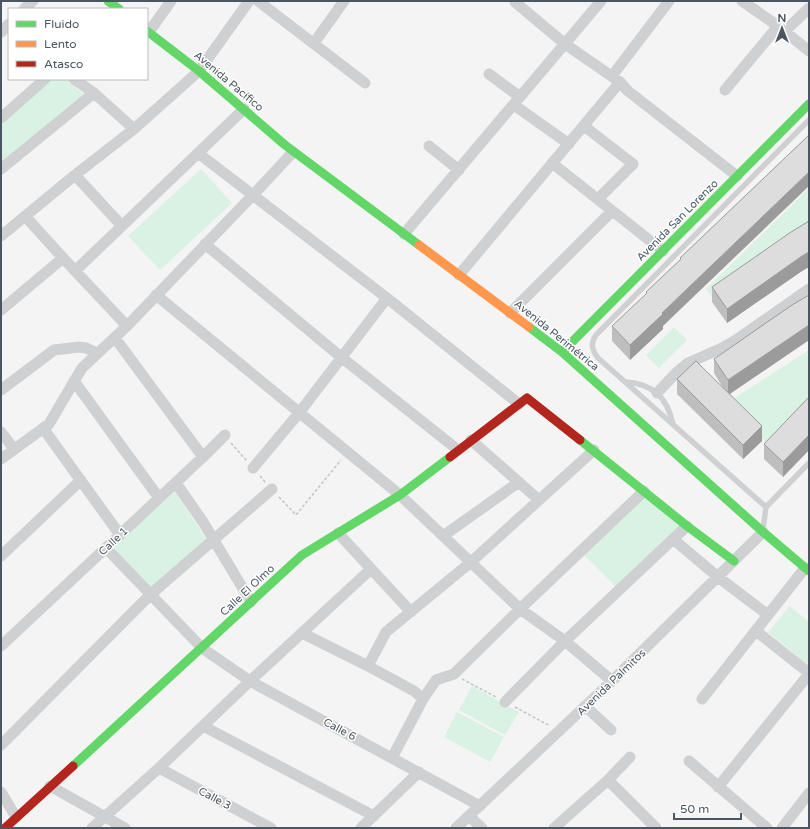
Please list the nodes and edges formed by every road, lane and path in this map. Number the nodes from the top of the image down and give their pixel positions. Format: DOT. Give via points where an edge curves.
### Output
graph roads {
  1 [pos="33,1"];
  2 [pos="108,1"];
  3 [pos="171,1"];
  4 [pos="249,1"];
  5 [pos="258,1"];
  6 [pos="344,1"];
  7 [pos="516,1"];
  8 [pos="601,1"];
  9 [pos="669,1"];
  10 [pos="742,1"];
  11 [pos="25,8"];
  12 [pos="118,8"];
  13 [pos="809,8"];
  14 [pos="782,28"];
  15 [pos="148,31"];
  16 [pos="314,44"];
  17 [pos="565,44"];
  18 [pos="809,51"];
  19 [pos="199,70"];
  20 [pos="489,74"];
  21 [pos="616,79"];
  22 [pos="44,80"];
  23 [pos="75,80"];
  24 [pos="365,83"];
  25 [pos="725,90"];
  26 [pos="94,93"];
  27 [pos="517,101"];
  28 [pos="809,104"];
  29 [pos="244,109"];
  30 [pos="806,117"];
  31 [pos="1,118"];
  32 [pos="584,126"];
  33 [pos="134,129"];
  34 [pos="569,144"];
  35 [pos="429,146"];
  36 [pos="293,152"];
  37 [pos="198,153"];
  38 [pos="552,163"];
  39 [pos="1,169"];
  40 [pos="459,170"];
  41 [pos="75,175"];
  42 [pos="737,176"];
  43 [pos="254,194"];
  44 [pos="598,199"];
  45 [pos="612,211"];
  46 [pos="26,216"];
  47 [pos="122,226"];
  48 [pos="404,234"];
  49 [pos="1,236"];
  50 [pos="205,244"];
  51 [pos="663,251"];
  52 [pos="62,258"];
  53 [pos="75,271"];
  54 [pos="459,275"];
  55 [pos="809,289"];
  56 [pos="156,295"];
  57 [pos="387,298"];
  58 [pos="1,310"];
  59 [pos="510,313"];
  60 [pos="128,326"];
  61 [pos="115,338"];
  62 [pos="562,352"];
  63 [pos="97,353"];
  64 [pos="341,357"];
  65 [pos="74,381"];
  66 [pos="626,382"];
  67 [pos="1,390"];
  68 [pos="657,393"];
  69 [pos="523,401"];
  70 [pos="299,412"];
  71 [pos="674,425"];
  72 [pos="43,428"];
  73 [pos="1,432"];
  74 [pos="225,435"];
  75 [pos="471,440"];
  76 [pos="14,449"];
  77 [pos="458,450"];
  78 [pos="594,450"];
  79 [pos="348,452"];
  80 [pos="203,457"];
  81 [pos="1,459"];
  82 [pos="809,463"];
  83 [pos="253,468"];
  84 [pos="81,480"];
  85 [pos="519,482"];
  86 [pos="176,483"];
  87 [pos="272,489"];
  88 [pos="644,491"];
  89 [pos="400,495"];
  90 [pos="159,498"];
  91 [pos="539,500"];
  92 [pos="766,507"];
  93 [pos="296,515"];
  94 [pos="687,526"];
  95 [pos="763,532"];
  96 [pos="338,533"];
  97 [pos="120,535"];
  98 [pos="443,536"];
  99 [pos="673,538"];
  100 [pos="213,540"];
  101 [pos="106,548"];
  102 [pos="1,556"];
  103 [pos="734,561"];
  104 [pos="471,562"];
  105 [pos="371,569"];
  106 [pos="807,569"];
  107 [pos="718,577"];
  108 [pos="151,594"];
  109 [pos="251,602"];
  110 [pos="520,609"];
  111 [pos="411,612"];
  112 [pos="768,615"];
  113 [pos="756,631"];
  114 [pos="302,633"];
  115 [pos="565,641"];
  116 [pos="1,646"];
  117 [pos="202,648"];
  118 [pos="368,666"];
  119 [pos="809,673"];
  120 [pos="250,681"];
  121 [pos="612,681"];
  122 [pos="423,699"];
  123 [pos="702,699"];
  124 [pos="505,702"];
  125 [pos="585,706"];
  126 [pos="203,726"];
  127 [pos="611,730"];
  128 [pos="1,745"];
  129 [pos="630,757"];
  130 [pos="392,758"];
  131 [pos="689,761"];
  132 [pos="159,768"];
  133 [pos="419,772"];
  134 [pos="608,780"];
  135 [pos="50,786"];
  136 [pos="718,787"];
  137 [pos="1,792"];
  138 [pos="809,793"];
  139 [pos="480,806"];
  140 [pos="374,816"];
  141 [pos="470,816"];
  142 [pos="104,817"];
  143 [pos="16,818"];
  144 [pos="559,827"];
  145 [pos="5,828"];
  146 [pos="92,828"];
  147 [pos="125,828"];
  148 [pos="271,828"];
  149 [pos="361,828"];
  150 [pos="456,828"];
  151 [pos="482,828"];
  152 [pos="656,828"];
  153 [pos="768,828"];
  154 [pos="782,828"];
  1 -- 11 [label="street"];
  2 -- 12 [label="street"];
  3 -- 15 [label="street"];
  4 -- 19 [label="street"];
  5 -- 16 [label="street"];
  6 -- 16 [label="street"];
  7 -- 17 [label="street"];
  8 -- 17 [label="street"];
  9 -- 21 [label="street"];
  10 -- 14 [label="street"];
  13 -- 14 [label="street"];
  14 -- 18 [label="street"];
  14 -- 25 [label="street"];
  15 -- 19 [label="street, Avenida Pacífico"];
  16 -- 24 [label="street"];
  17 -- 21 [label="street"];
  17 -- 27 [label="street"];
  19 -- 29 [label="street, Avenida Pacífico"];
  19 -- 33 [label="street"];
  20 -- 27 [label="street"];
  21 -- 32 [label="street"];
  21 -- 42 [label="street"];
  22 -- 31 [label="street"];
  23 -- 26 [label="street"];
  26 -- 33 [label="street"];
  26 -- 39 [label="street"];
  27 -- 34 [label="street"];
  27 -- 40 [label="street"];
  28 -- 30 [label="street, Avenida San Lorenzo"];
  29 -- 36 [label="street, Avenida Pacífico"];
  29 -- 37 [label="street"];
  30 -- 42 [label="street, Avenida San Lorenzo"];
  30 -- 66 [label="lane" via="596,335 592,346 594,352"];
  32 -- 34 [label="street"];
  32 -- 44 [label="street" via="632,164"];
  33 -- 41 [label="street"];
  34 -- 38 [label="street"];
  35 -- 40 [label="street"];
  36 -- 43 [label="street"];
  36 -- 48 [label="street, Avenida Perimétrica"];
  37 -- 43 [label="street"];
  37 -- 47 [label="street"];
  38 -- 44 [label="street"];
  38 -- 54 [label="street"];
  40 -- 48 [label="street"];
  41 -- 46 [label="street"];
  41 -- 47 [label="street"];
  42 -- 51 [label="street, Avenida San Lorenzo"];
  43 -- 50 [label="street"];
  43 -- 57 [label="street"];
  44 -- 45 [label="street"];
  45 -- 51 [label="street"];
  45 -- 59 [label="street"];
  46 -- 49 [label="street"];
  46 -- 52 [label="street"];
  47 -- 53 [label="street"];
  48 -- 54 [label="street, Avenida Perimétrica"];
  50 -- 56 [label="street"];
  50 -- 64 [label="street"];
  51 -- 62 [label="street, Avenida San Lorenzo"];
  52 -- 53 [label="street"];
  52 -- 58 [label="street"];
  53 -- 60 [label="street"];
  54 -- 59 [label="street, Avenida Perimétrica"];
  55 -- 68 [label="street" via="720,350 688,363"];
  56 -- 60 [label="street"];
  56 -- 70 [label="street"];
  57 -- 64 [label="street"];
  57 -- 69 [label="street"];
  59 -- 62 [label="street, Avenida Perimétrica"];
  60 -- 61 [label="street"];
  61 -- 63 [label="street"];
  61 -- 80 [label="street"];
  62 -- 95 [label="street, Avenida Perimétrica"];
  63 -- 65 [label="street" via="82,368"];
  63 -- 67 [label="street" via="79,347 54,350"];
  64 -- 70 [label="street"];
  64 -- 77 [label="street"];
  65 -- 72 [label="street" via="49,424"];
  65 -- 90 [label="street"];
  66 -- 68 [label="lane" via="647,386"];
  66 -- 71 [label="lane"];
  68 -- 71 [label="lane" via="665,402"];
  69 -- 75 [label="street, Calle El Olmo"];
  69 -- 78 [label="street"];
  70 -- 79 [label="street"];
  70 -- 83 [label="street"];
  71 -- 92 [label="lane"];
  72 -- 76 [label="street"];
  72 -- 84 [label="street"];
  73 -- 76 [label="street"];
  74 -- 80 [label="street, Calle 1"];
  75 -- 77 [label="street, Calle El Olmo"];
  75 -- 85 [label="street"];
  76 -- 81 [label="street"];
  77 -- 89 [label="street, Calle El Olmo"];
  78 -- 88 [label="street"];
  78 -- 91 [label="street"];
  79 -- 89 [label="street"];
  79 -- 93 [label="path"];
  80 -- 86 [label="street, Calle 1"];
  82 -- 92 [label="lane"];
  84 -- 97 [label="street"];
  84 -- 102 [label="street"];
  85 -- 91 [label="street"];
  85 -- 98 [label="street"];
  86 -- 90 [label="street, Calle 1"];
  86 -- 100 [label="street"];
  87 -- 100 [label="street"];
  88 -- 94 [label="street"];
  88 -- 110 [label="street"];
  89 -- 96 [label="street, Calle El Olmo"];
  89 -- 98 [label="street"];
  90 -- 97 [label="street, Calle 1"];
  91 -- 104 [label="street"];
  92 -- 95 [label="lane"];
  94 -- 99 [label="street"];
  94 -- 103 [label="street"];
  95 -- 103 [label="street, Avenida Palmitos"];
  95 -- 106 [label="street, Avenida Perimétrica"];
  96 -- 105 [label="street"];
  96 -- 109 [label="street, Calle El Olmo" via="302,555"];
  97 -- 101 [label="street, Calle 1"];
  98 -- 104 [label="street"];
  99 -- 107 [label="street"];
  99 -- 115 [label="street"];
  100 -- 108 [label="street"];
  100 -- 109 [label="street"];
  101 -- 108 [label="street, Calle 6"];
  101 -- 116 [label="street, Calle 1"];
  103 -- 107 [label="street, Avenida Palmitos"];
  104 -- 110 [label="street"];
  104 -- 111 [label="street"];
  105 -- 111 [label="street"];
  105 -- 114 [label="street"];
  106 -- 112 [label="street"];
  107 -- 112 [label="street"];
  107 -- 121 [label="street, Avenida Palmitos"];
  108 -- 117 [label="street, Calle 6"];
  108 -- 128 [label="street"];
  109 -- 117 [label="street, Calle El Olmo"];
  110 -- 115 [label="street"];
  110 -- 122 [label="street" via="454,674 436,680"];
  111 -- 118 [label="street" via="386,632"];
  112 -- 113 [label="street"];
  113 -- 119 [label="street"];
  113 -- 123 [label="street"];
  114 -- 118 [label="street"];
  114 -- 120 [label="street"];
  115 -- 121 [label="street"];
  115 -- 124 [label="street"];
  117 -- 120 [label="street, Calle 6"];
  117 -- 135 [label="street, Calle El Olmo"];
  118 -- 122 [label="street"];
  119 -- 136 [label="street"];
  120 -- 126 [label="street"];
  120 -- 130 [label="street, Calle 6"];
  121 -- 125 [label="street, Avenida Palmitos"];
  122 -- 130 [label="street"];
  125 -- 127 [label="street"];
  125 -- 139 [label="street, Avenida Palmitos"];
  126 -- 132 [label="street"];
  126 -- 140 [label="street"];
  129 -- 134 [label="street"];
  130 -- 133 [label="street, Calle 6"];
  131 -- 136 [label="street"];
  132 -- 142 [label="street"];
  132 -- 148 [label="street, Calle 3"];
  133 -- 139 [label="street, Calle 6"];
  133 -- 140 [label="street"];
  134 -- 144 [label="street"];
  134 -- 152 [label="street"];
  135 -- 142 [label="street"];
  135 -- 143 [label="street, Calle El Olmo"];
  136 -- 153 [label="street"];
  137 -- 143 [label="street"];
  138 -- 154 [label="street"];
  139 -- 141 [label="street, Avenida Palmitos"];
  140 -- 149 [label="street"];
  141 -- 150 [label="street, Avenida Palmitos"];
  141 -- 151 [label="street"];
  142 -- 146 [label="street"];
  142 -- 147 [label="street"];
  143 -- 145 [label="street, Calle El Olmo"];
}
